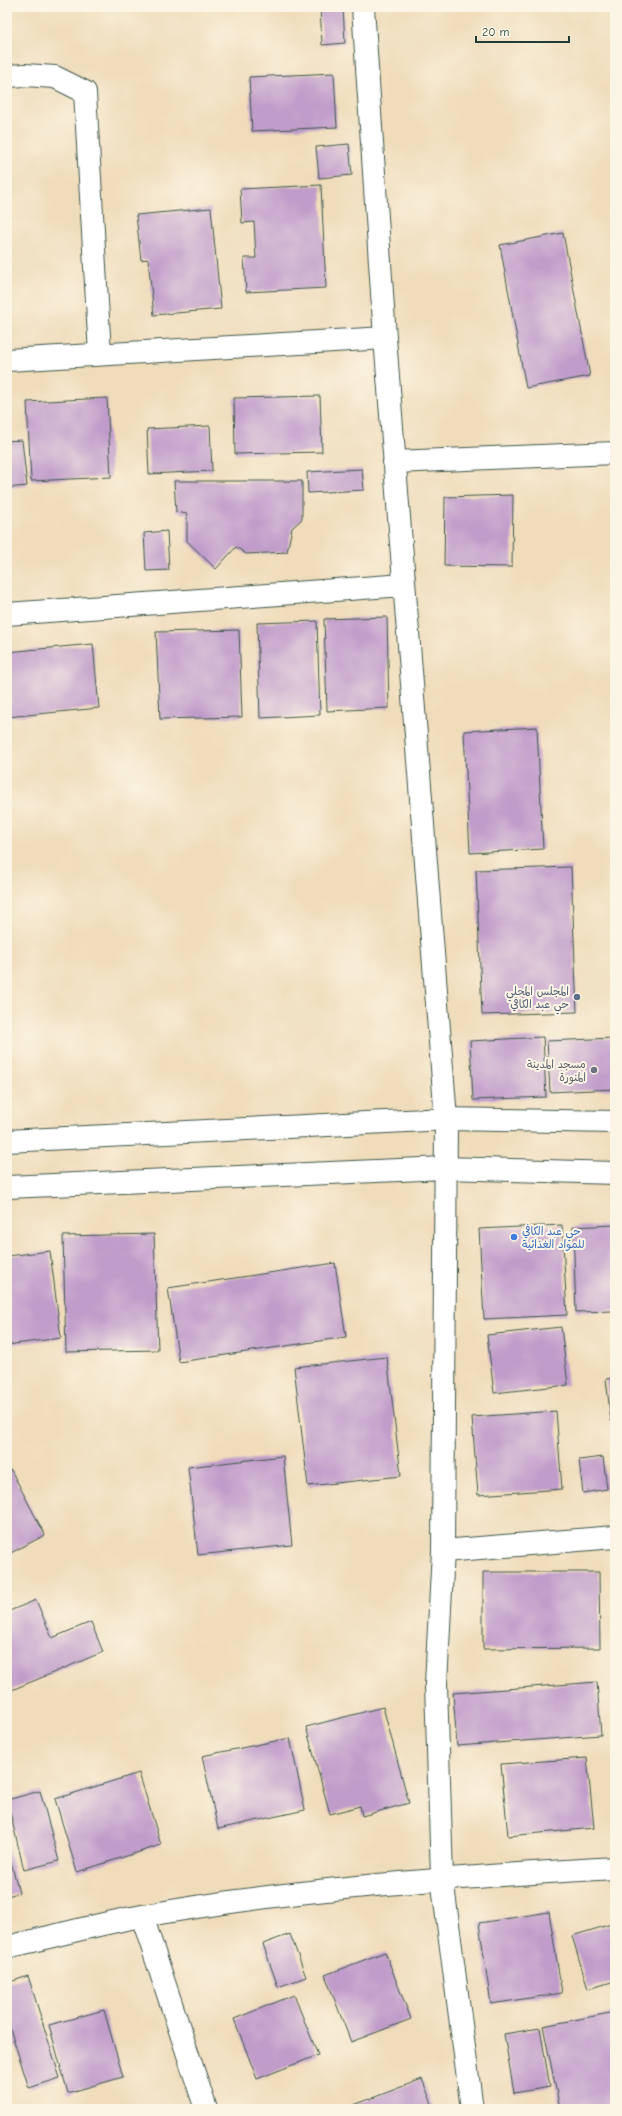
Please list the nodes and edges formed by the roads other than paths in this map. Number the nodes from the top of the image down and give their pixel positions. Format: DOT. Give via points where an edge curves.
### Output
graph roads {
  1 [pos="363,7"];
  2 [pos="7,76"];
  3 [pos="385,338"];
  4 [pos="100,354"];
  5 [pos="7,360"];
  6 [pos="615,453"];
  7 [pos="394,462"];
  8 [pos="404,585"];
  9 [pos="7,614"];
  10 [pos="446,1119"];
  11 [pos="615,1122"];
  12 [pos="7,1141"];
  13 [pos="445,1168"];
  14 [pos="615,1173"];
  15 [pos="7,1187"];
  16 [pos="615,1537"];
  17 [pos="443,1551"];
  18 [pos="615,1868"];
  19 [pos="442,1878"];
  20 [pos="142,1916"];
  21 [pos="7,1947"];
  22 [pos="206,2109"];
  23 [pos="472,2109"];
  1 -- 3 [label="street"];
  2 -- 4 [label="street" via="25,74 55,77 85,92"];
  3 -- 4 [label="street"];
  3 -- 7 [label="street"];
  4 -- 5 [label="street"];
  6 -- 7 [label="street"];
  7 -- 8 [label="street"];
  8 -- 9 [label="street"];
  8 -- 10 [label="street"];
  10 -- 11 [label="street"];
  10 -- 12 [label="street"];
  10 -- 13 [label="street"];
  13 -- 14 [label="street"];
  13 -- 15 [label="street"];
  13 -- 17 [label="street"];
  16 -- 17 [label="street"];
  17 -- 19 [label="street" via="436,1684"];
  18 -- 19 [label="street"];
  19 -- 20 [label="street" via="301,1893"];
  19 -- 23 [label="street"];
  20 -- 21 [label="street"];
  20 -- 22 [label="street"];
}
